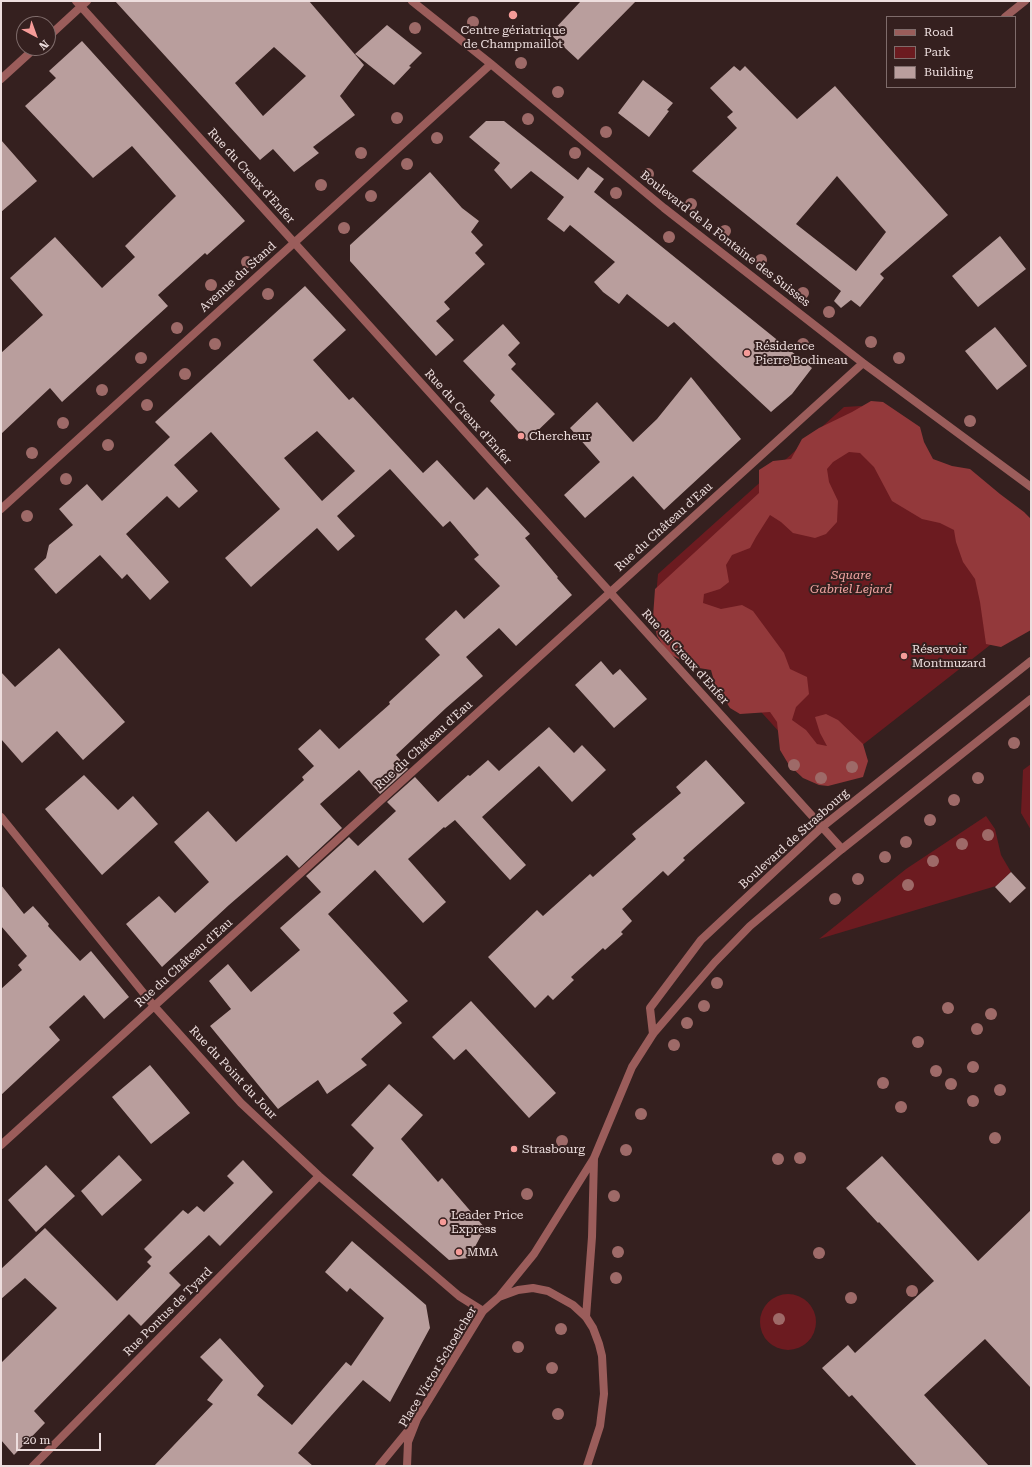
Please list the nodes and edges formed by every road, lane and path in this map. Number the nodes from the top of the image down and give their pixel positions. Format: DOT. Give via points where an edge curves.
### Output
graph roads {
  1 [pos="412,1"];
  2 [pos="1026,1"];
  3 [pos="82,3"];
  4 [pos="1006,16"];
  5 [pos="56,29"];
  6 [pos="27,56"];
  7 [pos="491,64"];
  8 [pos="1,79"];
  9 [pos="294,242"];
  10 [pos="863,363"];
  11 [pos="1031,487"];
  12 [pos="1,509"];
  13 [pos="610,592"];
  14 [pos="1031,661"];
  15 [pos="1031,700"];
  16 [pos="1,817"];
  17 [pos="822,827"];
  18 [pos="842,849"];
  19 [pos="154,1006"];
  20 [pos="653,1034"];
  21 [pos="1,1145"];
  22 [pos="594,1158"];
  23 [pos="319,1176"];
  24 [pos="499,1297"];
  25 [pos="483,1311"];
  26 [pos="586,1317"];
  27 [pos="417,1419"];
  28 [pos="33,1466"];
  29 [pos="379,1466"];
  30 [pos="407,1466"];
  31 [pos="587,1466"];
  1 -- 7 [label="street, Boulevard de la Fontaine des Suisses"];
  2 -- 4 [label="street"];
  3 -- 5 [label="street"];
  3 -- 9 [label="street, Rue du Creux d'Enfer"];
  6 -- 8 [label="street"];
  7 -- 9 [label="street, Avenue du Stand"];
  7 -- 10 [label="street, Boulevard de la Fontaine des Suisses" via="664,208"];
  9 -- 12 [label="street, Avenue du Stand"];
  9 -- 13 [label="street, Rue du Creux d'Enfer"];
  10 -- 11 [label="street, Boulevard de la Fontaine des Suisses"];
  10 -- 13 [label="street, Rue du Château d'Eau"];
  13 -- 17 [label="street, Rue du Creux d'Enfer"];
  13 -- 19 [label="street, Rue du Château d'Eau"];
  14 -- 17 [label="street, Boulevard de Strasbourg"];
  15 -- 18 [label="street"];
  16 -- 19 [label="street, Rue du Point du Jour"];
  17 -- 18 [label="street, Rue du Creux d'Enfer"];
  17 -- 20 [label="street, Boulevard de Strasbourg" via="701,940 650,1008"];
  18 -- 20 [label="street" via="750,926"];
  19 -- 21 [label="street, Rue du Château d'Eau"];
  19 -- 23 [label="street, Rue du Point du Jour" via="241,1103"];
  20 -- 22 [label="street" via="632,1066"];
  22 -- 24 [label="street" via="534,1254"];
  22 -- 26 [label="street"];
  23 -- 25 [label="street, Rue du Point du Jour" via="459,1296"];
  23 -- 28 [label="street, Rue Pontus de Tyard"];
  24 -- 25 [label="street, Place Victor Schoelcher"];
  24 -- 26 [label="street, Place Victor Schoelcher" via="533,1288 548,1291 574,1306"];
  25 -- 27 [label="street, Place Victor Schoelcher"];
  26 -- 31 [label="street, Place Victor Schoelcher" via="593,1328 602,1356 604,1394 600,1426"];
  27 -- 29 [label="street"];
  27 -- 30 [label="street, Place Victor Schoelcher" via="408,1442"];
}
